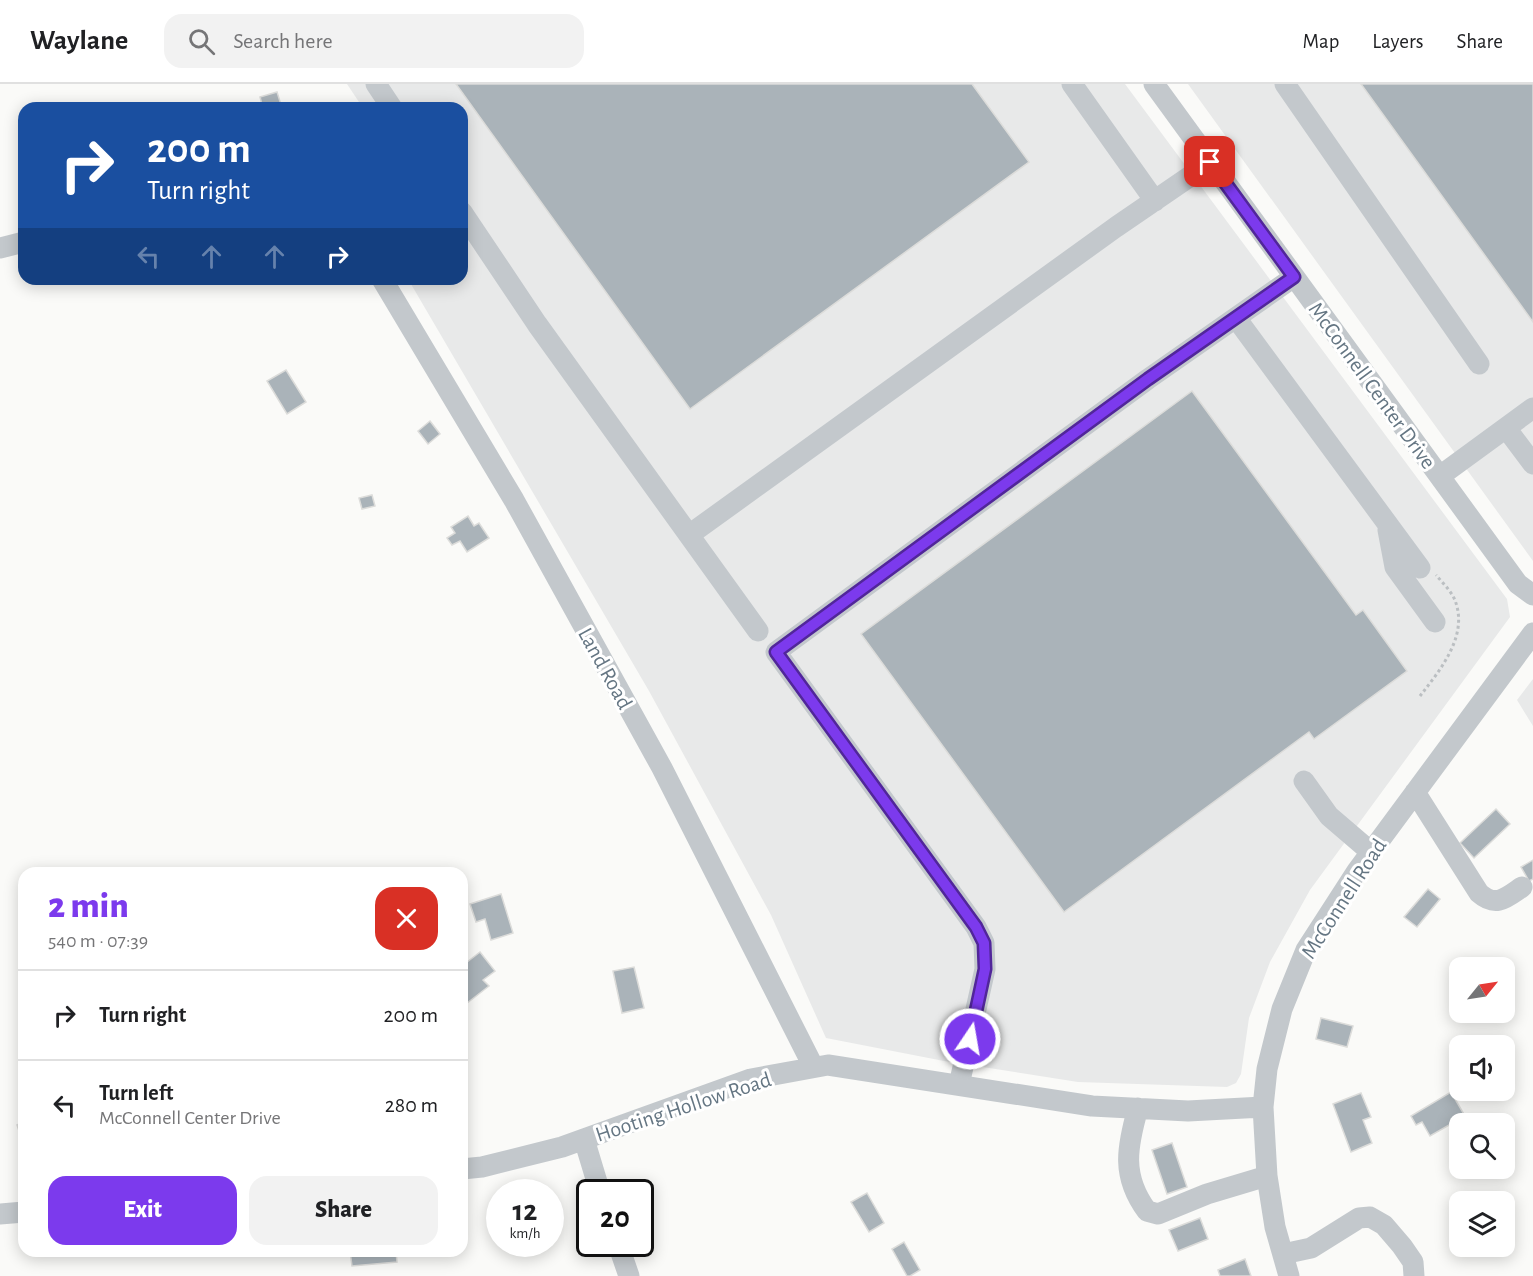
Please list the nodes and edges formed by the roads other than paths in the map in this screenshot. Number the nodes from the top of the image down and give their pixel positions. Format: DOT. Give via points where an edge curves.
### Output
graph roads {
  1 [pos="376,84"];
  2 [pos="1072,84"];
  3 [pos="1154,84"];
  4 [pos="1285,84"];
  5 [pos="388,102"];
  6 [pos="1210,162"];
  7 [pos="1155,201"];
  8 [pos="468,221"];
  9 [pos="18,244"];
  10 [pos="0,248"];
  11 [pos="1294,277"];
  12 [pos="386,285"];
  13 [pos="1236,318"];
  14 [pos="1479,364"];
  15 [pos="1533,408"];
  16 [pos="1506,428"];
  17 [pos="1533,464"];
  18 [pos="1440,476"];
  19 [pos="1387,523"];
  20 [pos="689,535"];
  21 [pos="1420,568"];
  22 [pos="1533,595"];
  23 [pos="1435,622"];
  24 [pos="758,631"];
  25 [pos="1533,633"];
  26 [pos="1304,781"];
  27 [pos="1415,792"];
  28 [pos="1371,852"];
  29 [pos="1522,887"];
  30 [pos="813,1066"];
  31 [pos="959,1085"];
  32 [pos="1263,1107"];
  33 [pos="1138,1108"];
  34 [pos="584,1139"];
  35 [pos="468,1168"];
  36 [pos="1267,1176"];
  37 [pos="596,1179"];
  38 [pos="18,1212"];
  39 [pos="0,1214"];
  40 [pos="1283,1254"];
  41 [pos="622,1257"];
  42 [pos="629,1276"];
  43 [pos="1289,1276"];
  44 [pos="1414,1276"];
  1 -- 5 [label="street"];
  2 -- 7 [label="street"];
  3 -- 6 [label="street, McConnell Center Drive"];
  4 -- 14 [label="street"];
  6 -- 7 [label="street"];
  6 -- 11 [label="street, McConnell Center Drive"];
  7 -- 20 [label="street"];
  8 -- 20 [label="street"];
  9 -- 10 [label="street"];
  11 -- 13 [label="street"];
  11 -- 18 [label="street, McConnell Center Drive"];
  12 -- 30 [label="street, Land Road" via="514,500 662,768"];
  13 -- 19 [label="street"];
  13 -- 31 [label="street" via="776,652 984,943 985,969"];
  15 -- 16 [label="street"];
  16 -- 17 [label="street"];
  16 -- 18 [label="street"];
  18 -- 22 [label="street, McConnell Center Drive" via="1518,584"];
  19 -- 21 [label="street"];
  19 -- 23 [label="street" via="1395,567"];
  20 -- 24 [label="street"];
  25 -- 27 [label="street, McConnell Road"];
  26 -- 28 [label="street" via="1329,816"];
  27 -- 28 [label="street, McConnell Road"];
  27 -- 29 [label="street" via="1487,900 1510,896"];
  28 -- 32 [label="street, McConnell Road" via="1306,950 1281,1009"];
  30 -- 31 [label="street, Hooting Hollow Road"];
  30 -- 34 [label="street, Hooting Hollow Road" via="751,1079"];
  31 -- 33 [label="street, Hooting Hollow Road" via="1092,1106"];
  32 -- 33 [label="street, Hooting Hollow Road" via="1188,1111"];
  32 -- 36 [label="street, McConnell Road"];
  33 -- 36 [label="street" via="1130,1134 1129,1175 1147,1211 1158,1214"];
  34 -- 35 [label="street, Hooting Hollow Road"];
  34 -- 37 [label="street"];
  36 -- 40 [label="street, McConnell Road"];
  38 -- 39 [label="street"];
  40 -- 43 [label="street, McConnell Road"];
  40 -- 44 [label="street" via="1311,1248 1359,1218 1370,1217 1384,1225 1402,1246 1413,1262"];
  41 -- 42 [label="street"];
}
